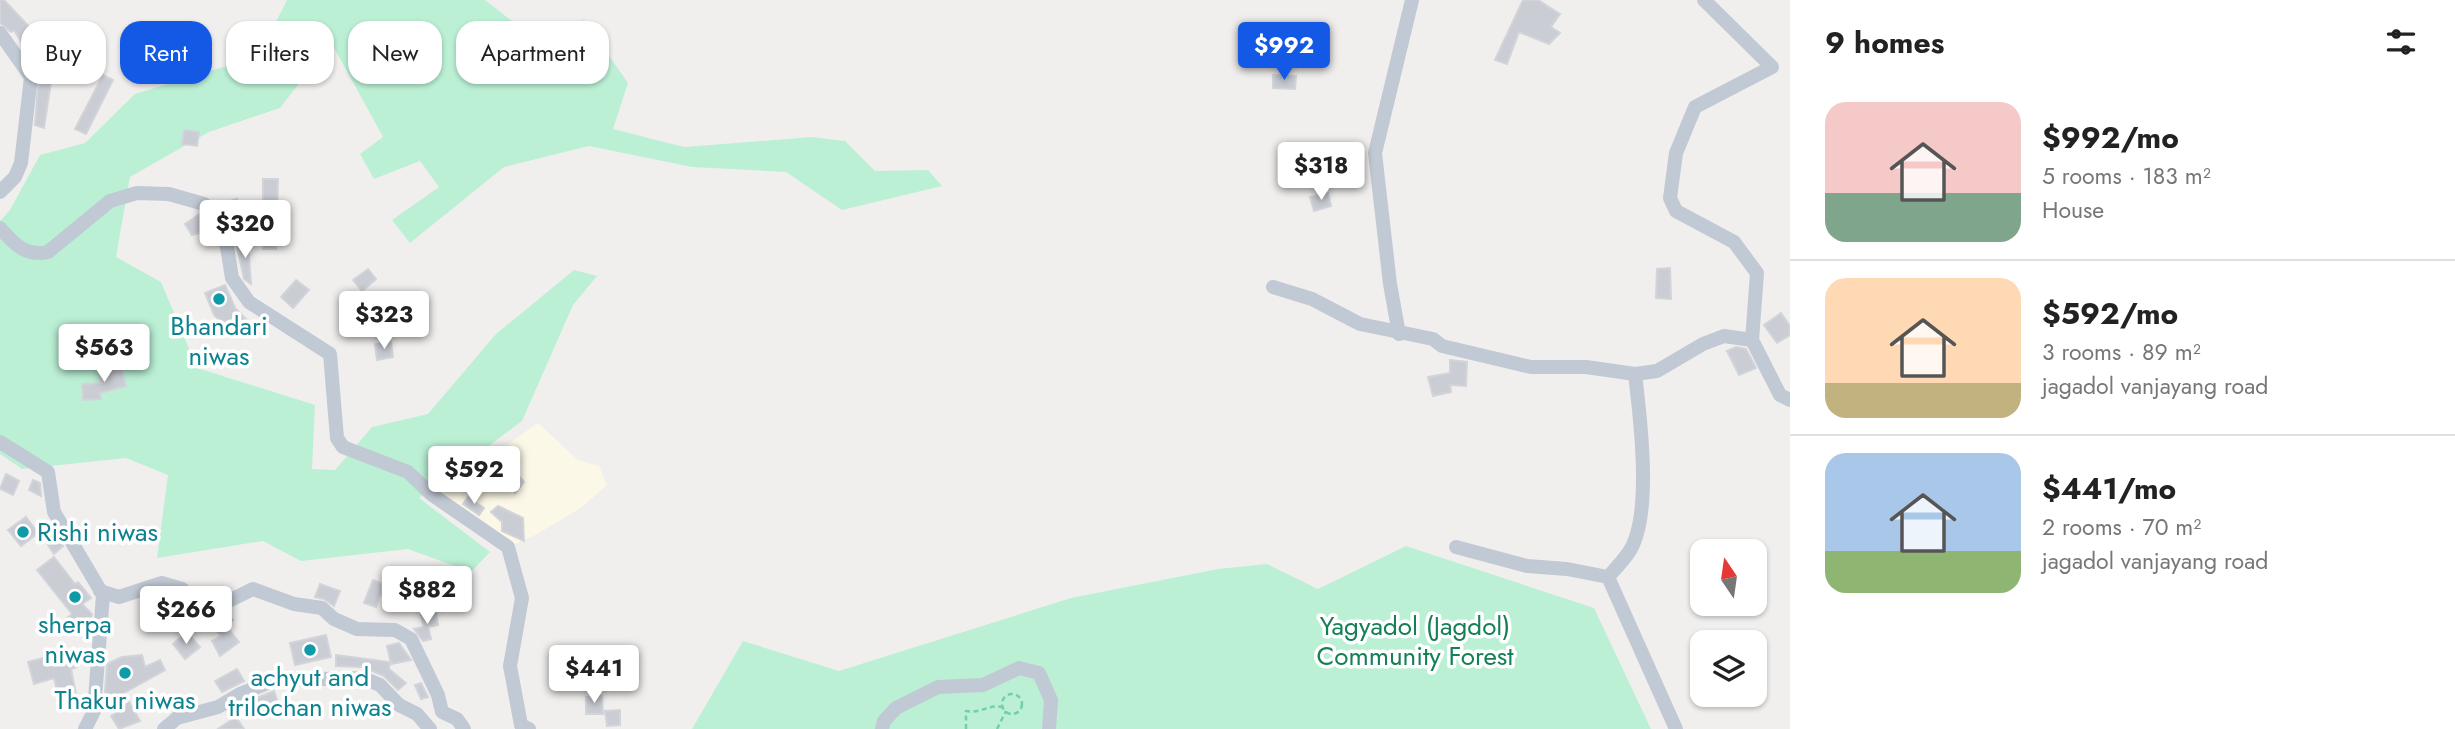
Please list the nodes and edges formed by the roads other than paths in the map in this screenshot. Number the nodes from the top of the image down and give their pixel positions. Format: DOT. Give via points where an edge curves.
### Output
graph roads {
  1 [pos="1412,0"];
  2 [pos="1704,0"];
  3 [pos="0,33"];
  4 [pos="0,192"];
  5 [pos="0,228"];
  6 [pos="1273,286"];
  7 [pos="1399,334"];
  8 [pos="1752,340"];
  9 [pos="1635,374"];
  10 [pos="1790,400"];
  11 [pos="0,442"];
  12 [pos="1456,547"];
  13 [pos="1608,577"];
  14 [pos="100,591"];
  15 [pos="85,729"];
  16 [pos="164,729"];
  17 [pos="430,729"];
  18 [pos="464,729"];
  19 [pos="529,729"];
  20 [pos="882,729"];
  21 [pos="1049,729"];
  22 [pos="1676,729"];
  1 -- 7 [label="street" via="1375,153"];
  2 -- 8 [label="street" via="1772,67 1695,107 1676,153 1670,198 1676,211 1734,242 1757,273"];
  3 -- 4 [label="street" via="31,77 20,163 15,177"];
  5 -- 19 [label="street" via="22,250 39,254 48,252 110,201 136,192 169,194 204,204 216,218 227,247 232,278 249,302 330,354 337,438 343,447 408,472 431,494 508,547 523,598 510,666 521,725"];
  6 -- 7 [label="street" via="1312,299 1343,318"];
  7 -- 9 [label="street" via="1523,365"];
  8 -- 9 [label="street" via="1724,336 1657,371"];
  8 -- 10 [label="street" via="1780,395"];
  9 -- 13 [label="street" via="1644,472 1640,512 1631,550"];
  11 -- 14 [label="street" via="48,472 54,512"];
  12 -- 13 [label="street" via="1527,566"];
  13 -- 22 [label="street"];
  14 -- 15 [label="street" via="94,711"];
  14 -- 18 [label="street" via="120,597 162,583 182,589 208,611 253,589 294,604 322,608 357,629 395,629 411,639 442,712 457,719"];
  16 -- 17 [label="street" via="177,718 218,707 275,680 363,678 380,685"];
  20 -- 21 [label="street" via="896,708 938,687 983,685 1019,667 1039,673 1051,700"];
}
